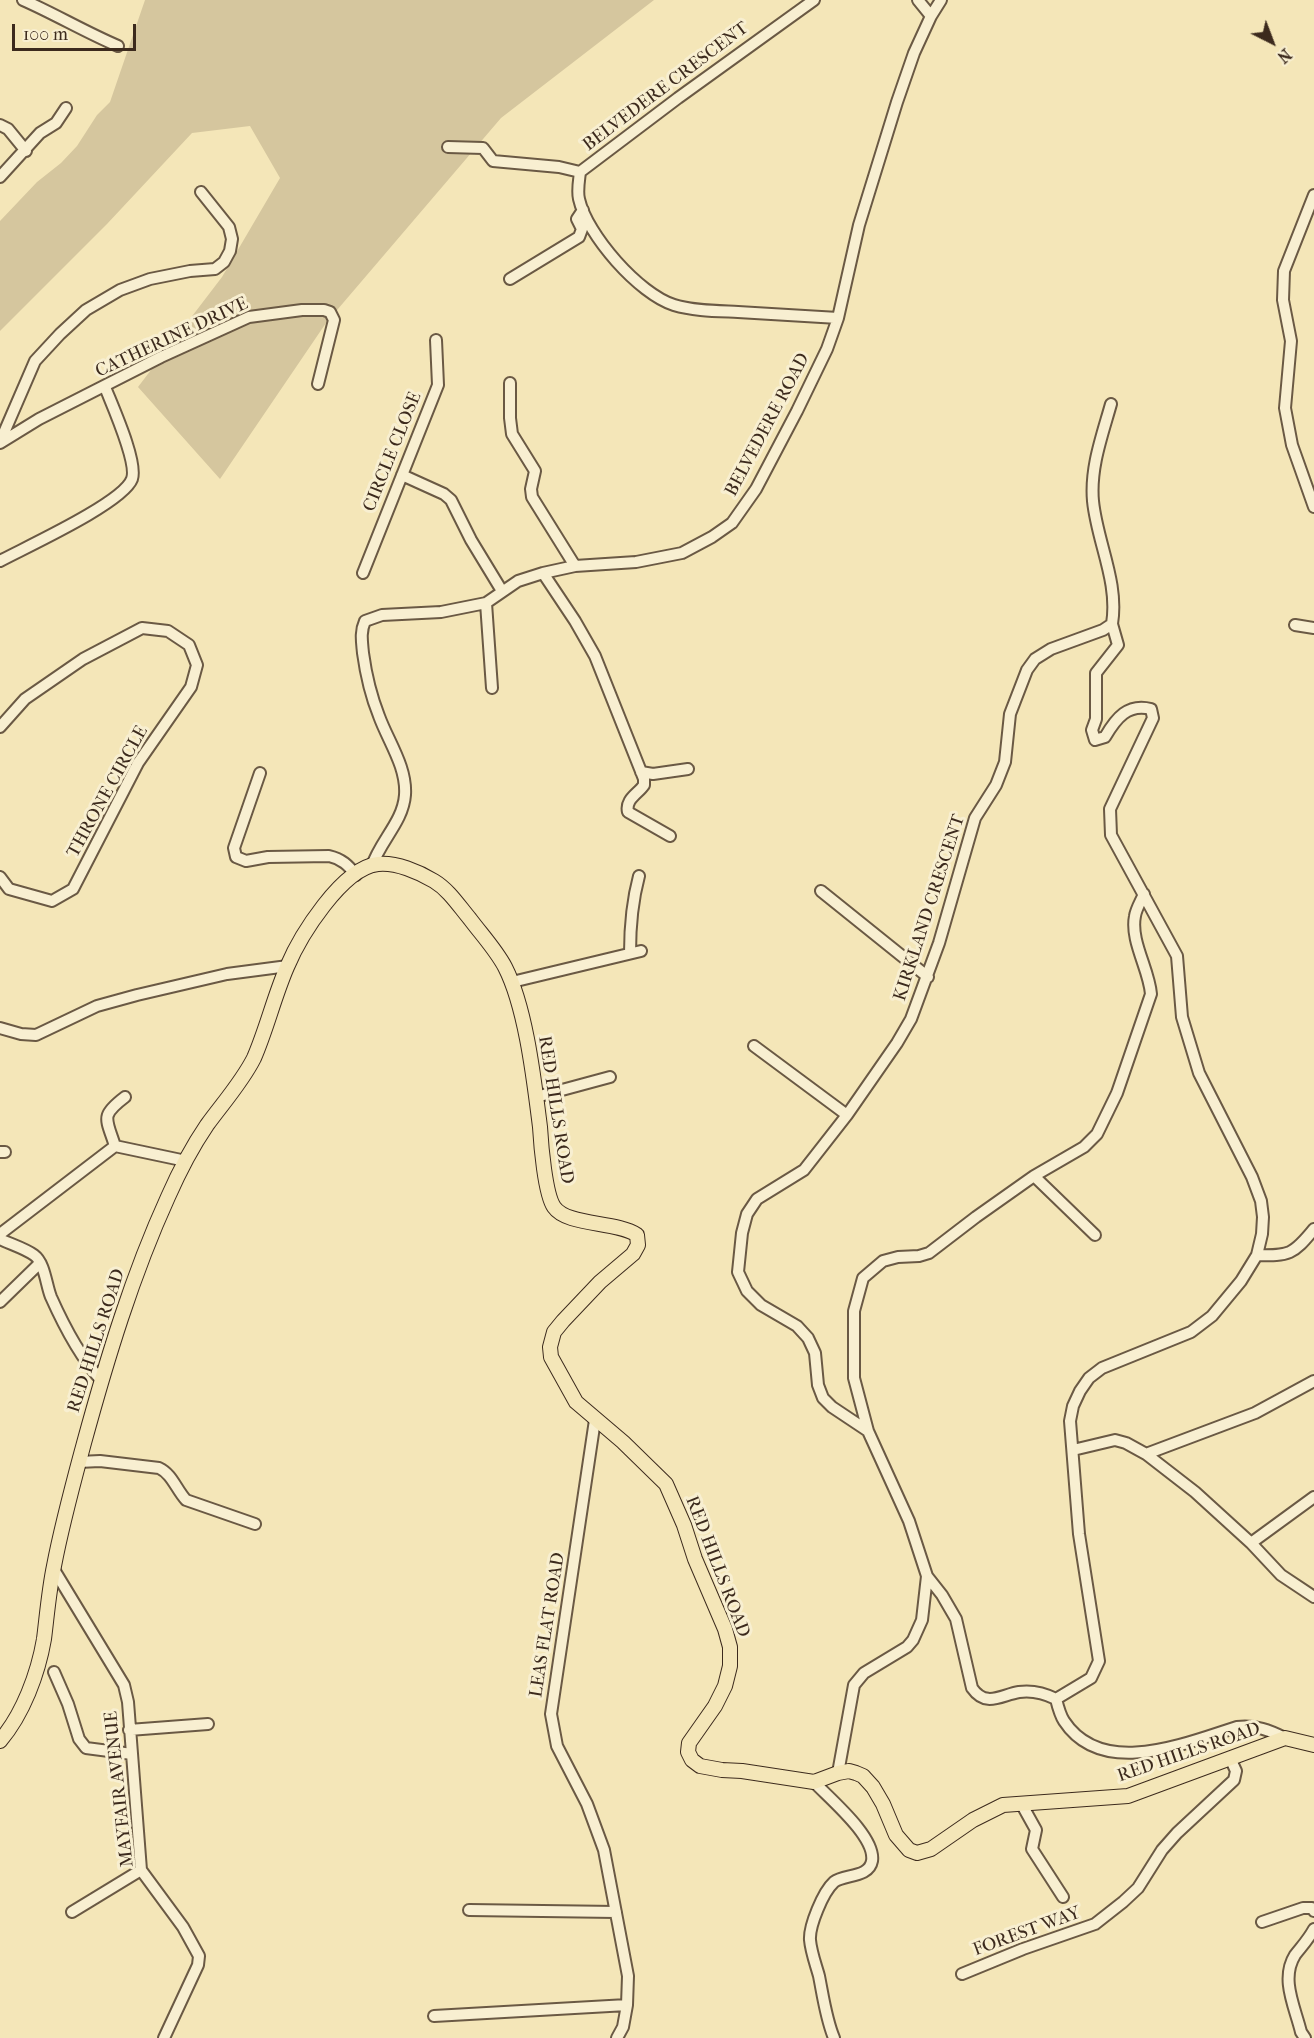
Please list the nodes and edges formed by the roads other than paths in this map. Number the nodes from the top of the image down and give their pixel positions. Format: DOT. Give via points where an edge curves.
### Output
graph roads {
  1 [pos="23,0"];
  2 [pos="814,0"];
  3 [pos="918,0"];
  4 [pos="941,0"];
  5 [pos="931,16"];
  6 [pos="118,46"];
  7 [pos="66,108"];
  8 [pos="0,125"];
  9 [pos="448,147"];
  10 [pos="26,151"];
  11 [pos="580,172"];
  12 [pos="0,177"];
  13 [pos="201,192"];
  14 [pos="1314,195"];
  15 [pos="583,210"];
  16 [pos="510,279"];
  17 [pos="838,318"];
  18 [pos="436,340"];
  19 [pos="510,383"];
  20 [pos="318,384"];
  21 [pos="105,387"];
  22 [pos="1111,404"];
  23 [pos="0,442"];
  24 [pos="402,475"];
  25 [pos="1314,507"];
  26 [pos="0,561"];
  27 [pos="575,566"];
  28 [pos="363,573"];
  29 [pos="543,573"];
  30 [pos="502,591"];
  31 [pos="486,603"];
  32 [pos="1112,624"];
  33 [pos="1295,625"];
  34 [pos="1314,628"];
  35 [pos="492,688"];
  36 [pos="0,727"];
  37 [pos="688,769"];
  38 [pos="641,772"];
  39 [pos="260,773"];
  40 [pos="670,836"];
  41 [pos="372,866"];
  42 [pos="356,875"];
  43 [pos="639,876"];
  44 [pos="0,877"];
  45 [pos="820,891"];
  46 [pos="1144,894"];
  47 [pos="288,966"];
  48 [pos="928,977"];
  49 [pos="512,982"];
  50 [pos="0,1028"];
  51 [pos="754,1046"];
  52 [pos="610,1077"];
  53 [pos="536,1096"];
  54 [pos="125,1097"];
  55 [pos="847,1115"];
  56 [pos="115,1146"];
  57 [pos="186,1161"];
  58 [pos="1034,1176"];
  59 [pos="1314,1229"];
  60 [pos="0,1233"];
  61 [pos="1095,1235"];
  62 [pos="0,1239"];
  63 [pos="1257,1256"];
  64 [pos="40,1263"];
  65 [pos="0,1302"];
  66 [pos="101,1380"];
  67 [pos="1314,1381"];
  68 [pos="595,1420"];
  69 [pos="868,1431"];
  70 [pos="1073,1450"];
  71 [pos="1146,1454"];
  72 [pos="79,1461"];
  73 [pos="1314,1497"];
  74 [pos="255,1524"];
  75 [pos="1251,1543"];
  76 [pos="53,1568"];
  77 [pos="927,1576"];
  78 [pos="1314,1598"];
  79 [pos="54,1672"];
  80 [pos="1056,1700"];
  81 [pos="208,1724"];
  82 [pos="129,1730"];
  83 [pos="1285,1738"];
  84 [pos="0,1741"];
  85 [pos="1314,1746"];
  86 [pos="132,1754"];
  87 [pos="1230,1758"];
  88 [pos="838,1773"];
  89 [pos="814,1782"];
  90 [pos="1021,1803"];
  91 [pos="141,1870"];
  92 [pos="1063,1897"];
  93 [pos="469,1910"];
  94 [pos="1314,1911"];
  95 [pos="72,1912"];
  96 [pos="616,1912"];
  97 [pos="1262,1922"];
  98 [pos="1314,1929"];
  99 [pos="962,1974"];
  100 [pos="627,2005"];
  101 [pos="434,2016"];
  102 [pos="164,2038"];
  103 [pos="617,2038"];
  104 [pos="834,2038"];
  105 [pos="1305,2038"];
  1 -- 6 [label="street"];
  2 -- 11 [label="street, BELVEDERE CRESCENT"];
  3 -- 5 [label="street"];
  4 -- 5 [label="street, BELVEDERE ROAD"];
  5 -- 17 [label="street, BELVEDERE ROAD" via="914,53 879,159"];
  7 -- 10 [label="street"];
  8 -- 10 [label="street"];
  9 -- 11 [label="street" via="483,148 493,161"];
  10 -- 12 [label="street"];
  11 -- 15 [label="street, BELVEDERE CRESCENT" via="578,197"];
  13 -- 23 [label="street" via="229,227 232,239 224,262 215,268 150,279 120,290 86,310 35,361"];
  14 -- 25 [label="street" via="1284,271 1283,300 1291,341 1285,408 1292,445"];
  15 -- 16 [label="street" via="577,219 582,229 579,237"];
  15 -- 17 [label="street, BELVEDERE CRESCENT" via="618,264 673,305"];
  17 -- 27 [label="street, BELVEDERE ROAD" via="828,349 797,411 756,489 732,523 682,553 636,562"];
  18 -- 24 [label="street, CIRCLE CLOSE" via="438,385"];
  19 -- 27 [label="street" via="512,434 534,471 532,497"];
  20 -- 21 [label="street, CATHERINE DRIVE" via="334,320 324,310 249,317"];
  21 -- 23 [label="street, CATHERINE DRIVE"];
  21 -- 26 [label="street" via="126,441 132,478 113,499"];
  22 -- 32 [label="street" via="1093,470 1093,498 1111,580"];
  24 -- 28 [label="street, CIRCLE CLOSE"];
  24 -- 30 [label="street" via="451,500"];
  27 -- 29 [label="street, BELVEDERE ROAD"];
  29 -- 30 [label="street, BELVEDERE ROAD"];
  29 -- 38 [label="street" via="595,656"];
  30 -- 31 [label="street, BELVEDERE ROAD"];
  31 -- 35 [label="street"];
  31 -- 41 [label="street, BELVEDERE ROAD" via="441,612 382,615 365,621 362,627 369,685 403,775 405,792 400,815"];
  32 -- 46 [label="street" via="1118,645 1096,673 1096,719 1092,730 1095,740 1105,737 1114,721 1130,709 1151,709 1153,718 1110,808 1111,835"];
  32 -- 48 [label="street, KIRKLAND CRESCENT" via="1051,649 1035,659 1027,670 1010,714 1005,762 975,818"];
  33 -- 34 [label="street"];
  36 -- 44 [label="street, THRONE CIRCLE" via="25,699 83,659 142,628 168,631 189,645 197,665 191,687 138,763 73,889 52,901 9,889"];
  37 -- 38 [label="street"];
  38 -- 40 [label="street" via="644,785 629,801 628,812"];
  39 -- 42 [label="street" via="234,848 236,857 246,861 329,856 339,858"];
  41 -- 42 [label="main road, RED HILLS ROAD"];
  41 -- 49 [label="main road, RED HILLS ROAD" via="391,865 440,885 488,941"];
  42 -- 47 [label="main road, RED HILLS ROAD" via="318,912"];
  43 -- 49 [label="street" via="630,928 636,952"];
  45 -- 48 [label="street"];
  46 -- 58 [label="street" via="1135,915 1135,929 1151,994 1117,1093 1096,1134 1084,1147"];
  46 -- 63 [label="street" via="1177,956 1182,1017 1199,1073 1261,1201 1263,1217"];
  47 -- 50 [label="street" via="227,974 137,995 97,1006 36,1035"];
  47 -- 57 [label="main road, RED HILLS ROAD" via="250,1065"];
  48 -- 55 [label="street, KIRKLAND CRESCENT" via="897,1043"];
  49 -- 53 [label="main road, RED HILLS ROAD"];
  51 -- 55 [label="street"];
  52 -- 53 [label="street"];
  53 -- 68 [label="main road, RED HILLS ROAD" via="555,1208 561,1214 627,1229 637,1235 638,1245 633,1254 563,1320 550,1347 554,1365 576,1402"];
  54 -- 56 [label="street" via="107,1114"];
  55 -- 69 [label="street, KIRKLAND CRESCENT" via="804,1170 757,1199 747,1214 742,1233 738,1272 747,1291 761,1305 808,1338 816,1353 823,1398"];
  56 -- 57 [label="street"];
  56 -- 60 [label="street"];
  57 -- 66 [label="main road, RED HILLS ROAD" via="119,1322"];
  58 -- 61 [label="street"];
  58 -- 69 [label="street" via="929,1253 883,1261 862,1278 854,1311 854,1378"];
  59 -- 63 [label="street" via="1293,1252"];
  62 -- 64 [label="street" via="35,1255"];
  63 -- 70 [label="street" via="1212,1316 1191,1332 1102,1368 1089,1378 1073,1406"];
  64 -- 65 [label="street"];
  64 -- 66 [label="street" via="51,1297"];
  66 -- 72 [label="main road, RED HILLS ROAD"];
  67 -- 71 [label="street" via="1255,1413"];
  68 -- 89 [label="main road, RED HILLS ROAD" via="666,1484 725,1629 730,1666 725,1686 689,1743 692,1760 700,1766 722,1770"];
  68 -- 96 [label="street, LEAS FLAT ROAD" via="551,1714 557,1746 587,1804 604,1850"];
  69 -- 77 [label="street" via="909,1521"];
  70 -- 71 [label="street" via="1115,1440"];
  70 -- 80 [label="street" via="1079,1534 1100,1661 1092,1678"];
  71 -- 75 [label="street"];
  72 -- 74 [label="street" via="159,1468 167,1471 186,1500"];
  72 -- 76 [label="main road, RED HILLS ROAD"];
  73 -- 75 [label="street"];
  75 -- 78 [label="street" via="1281,1575"];
  76 -- 82 [label="street, MAYFAIR AVENUE" via="124,1685"];
  76 -- 84 [label="main road, RED HILLS ROAD" via="43,1642 33,1678 10,1729"];
  77 -- 80 [label="street" via="956,1619 977,1695 993,1700 1020,1692 1037,1692"];
  77 -- 88 [label="street" via="922,1620 913,1640 854,1684"];
  79 -- 86 [label="street" via="79,1739 87,1748"];
  80 -- 83 [label="street" via="1070,1729 1096,1748 1116,1753 1156,1751 1237,1727 1261,1727"];
  81 -- 82 [label="street"];
  82 -- 86 [label="street, MAYFAIR AVENUE"];
  83 -- 85 [label="main road, RED HILLS ROAD"];
  83 -- 87 [label="main road, RED HILLS ROAD"];
  86 -- 91 [label="street, MAYFAIR AVENUE"];
  87 -- 90 [label="main road, RED HILLS ROAD" via="1128,1796"];
  87 -- 99 [label="street, FOREST WAY" via="1236,1771 1234,1780 1177,1833 1138,1888 1107,1916"];
  88 -- 89 [label="main road, RED HILLS ROAD"];
  88 -- 90 [label="main road, RED HILLS ROAD" via="863,1776 873,1786 896,1835 909,1850 917,1852 931,1849 1003,1805"];
  89 -- 104 [label="street" via="863,1834 873,1859 864,1872 834,1882 813,1920 810,1939"];
  90 -- 92 [label="street" via="1036,1830 1032,1849"];
  91 -- 95 [label="street"];
  91 -- 102 [label="street, MAYFAIR AVENUE" via="199,1956"];
  93 -- 96 [label="street"];
  94 -- 97 [label="street" via="1303,1908"];
  96 -- 100 [label="street, LEAS FLAT ROAD" via="628,1976"];
  98 -- 105 [label="street" via="1294,1956 1286,1979"];
  100 -- 101 [label="street"];
  100 -- 103 [label="street, LEAS FLAT ROAD"];
}
